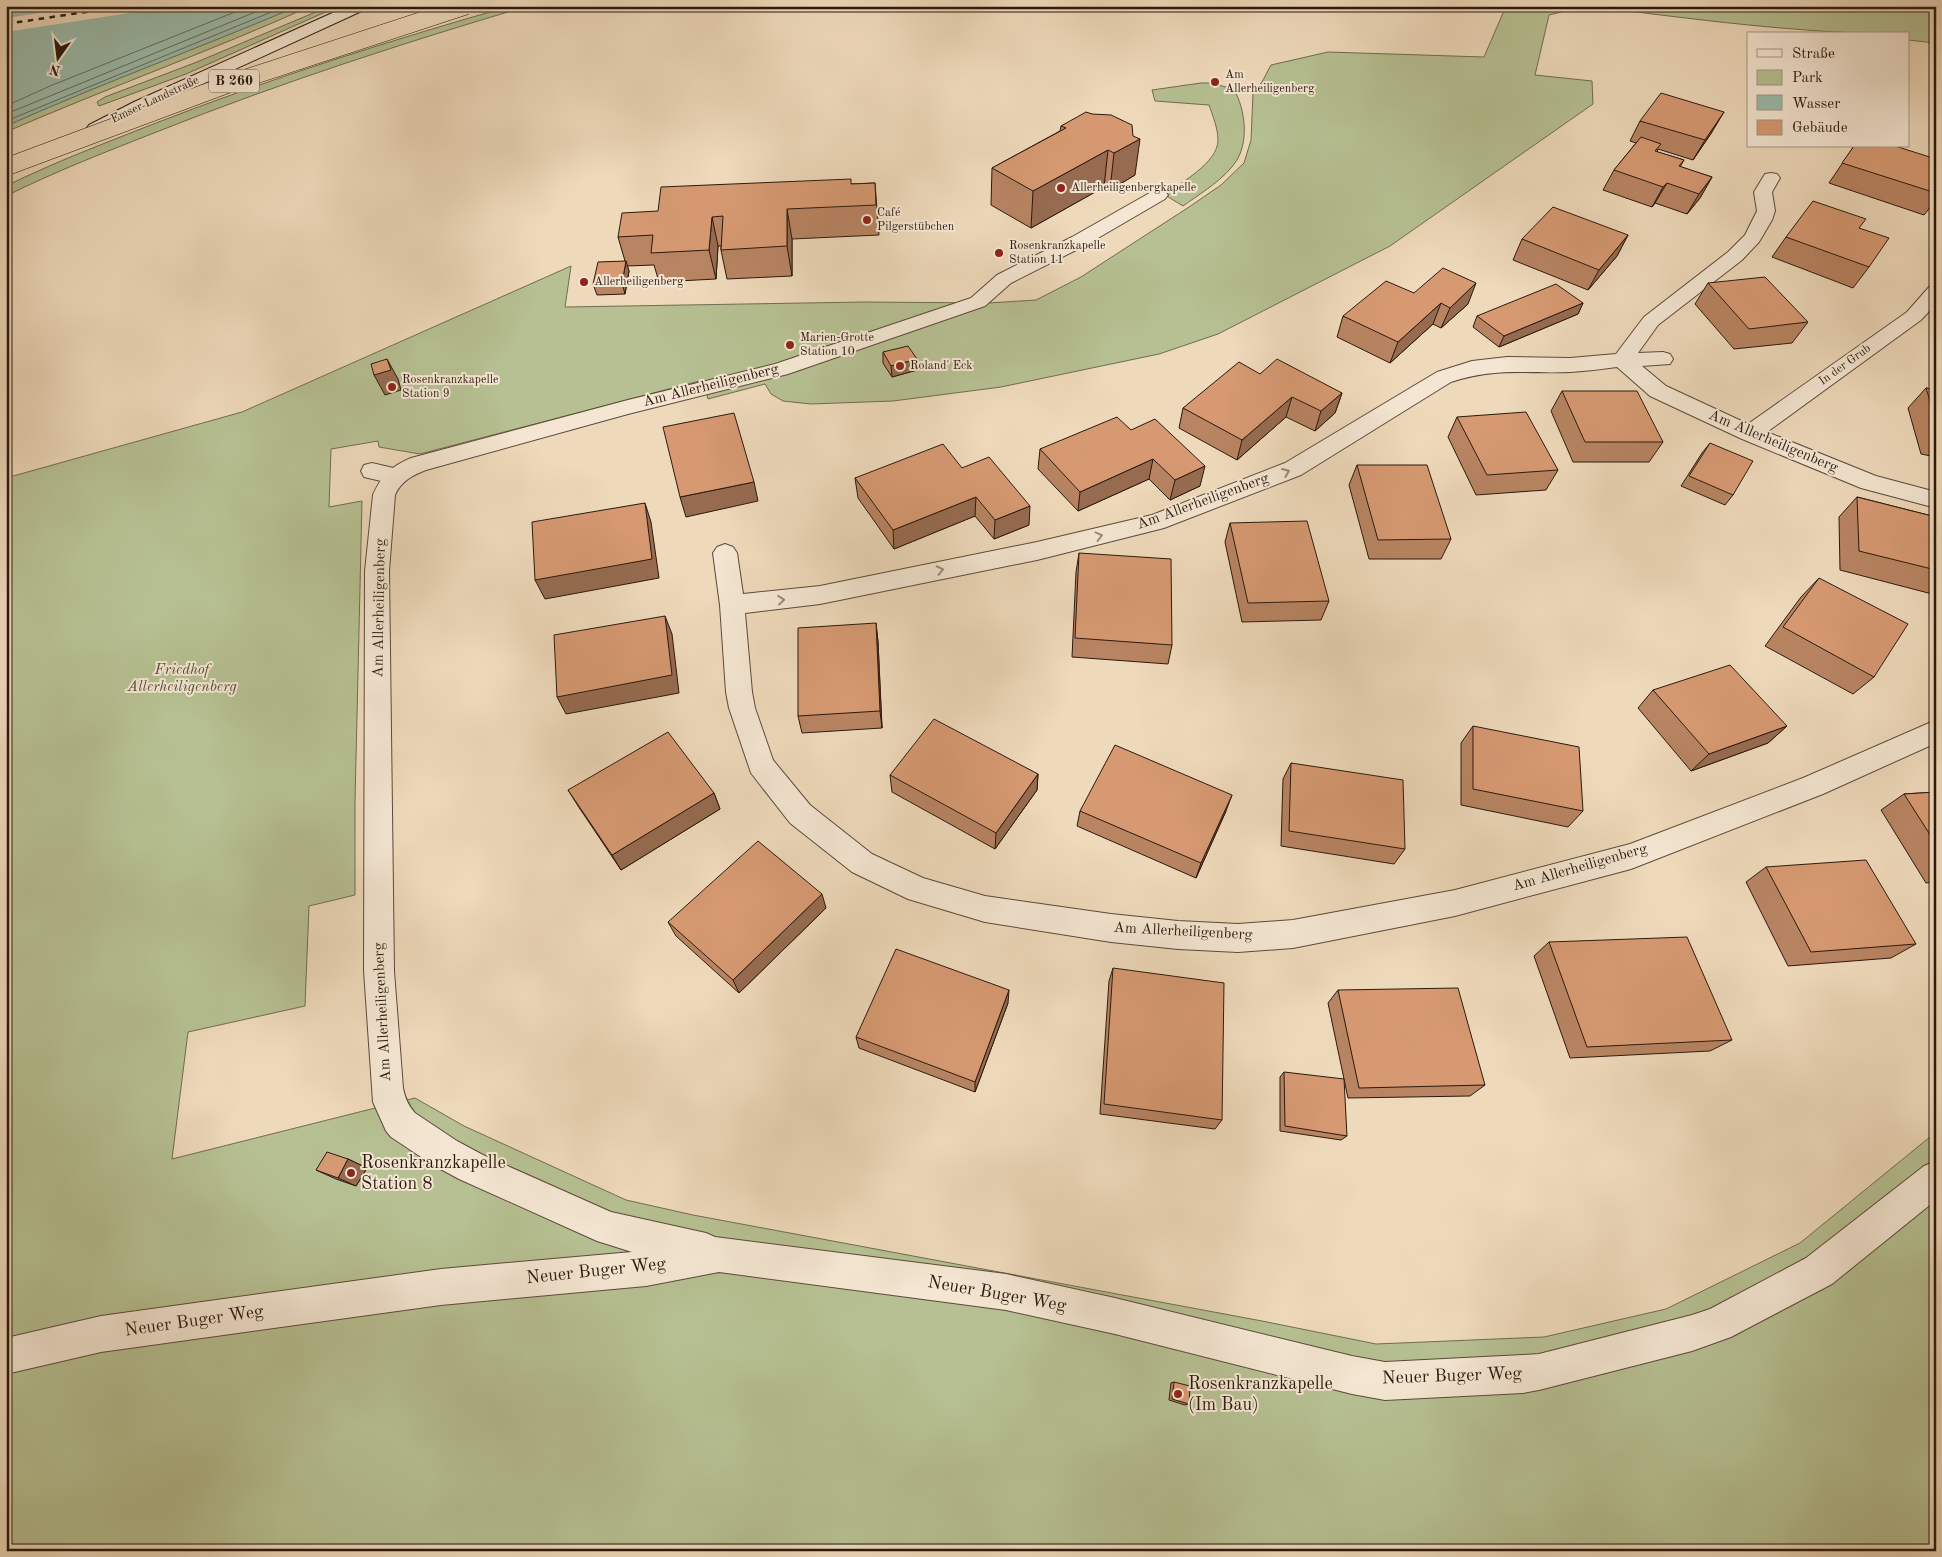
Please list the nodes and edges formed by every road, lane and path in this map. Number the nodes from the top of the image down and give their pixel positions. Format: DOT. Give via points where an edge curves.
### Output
graph roads {
  1 [pos="361,6"];
  2 [pos="466,6"];
  3 [pos="6,168"];
  4 [pos="6,173"];
  5 [pos="1771,178"];
  6 [pos="1159,195"];
  7 [pos="1936,291"];
  8 [pos="1663,359"];
  9 [pos="1622,360"];
  10 [pos="1750,434"];
  11 [pos="1936,500"];
  12 [pos="724,553"];
  13 [pos="732,604"];
  14 [pos="1936,731"];
  15 [pos="1936,1178"];
  16 [pos="719,1254"];
  17 [pos="6,1356"];
  1 -- 4 [label="street, Emser Landstraße" via="140,106"];
  2 -- 3 [label="main road, B 260, bridge" via="260,72"];
  5 -- 9 [label="street" via="1763,192 1766,211 1752,238 1735,256 1651,321"];
  6 -- 16 [label="street, Am Allerheiligenberg" via="1004,279 978,302 781,369 383,474 388,485 384,495 377,571 380,979 390,1102 398,1120 410,1130 471,1167 609,1229"];
  7 -- 10 [label="street, In der Grub" via="1914,316"];
  8 -- 9 [label="street, Am Allerheiligenberg"];
  9 -- 10 [label="street, Am Allerheiligenberg" via="1658,391"];
  13 -- 9 [label="street, Am Allerheiligenberg, one-way" via="820,595 1037,551 1156,522 1293,468 1444,377 1458,372 1498,364 1570,365"];
  10 -- 11 [label="street, Am Allerheiligenberg" via="1869,482"];
  12 -- 13 [label="street, Am Allerheiligenberg"];
  13 -- 14 [label="street, Am Allerheiligenberg" via="739,692 757,757 800,814 815,827 862,863 918,890 985,909 1111,928 1238,938 1293,934 1454,903 1631,856 1813,786"];
  15 -- 16 [label="street, Neuer Buger Weg" via="1818,1271 1718,1324 1539,1372 1415,1381 1384,1381 1352,1375 1006,1292"];
  16 -- 17 [label="street, Neuer Buger Weg" via="646,1268 441,1287 101,1334"];
}
